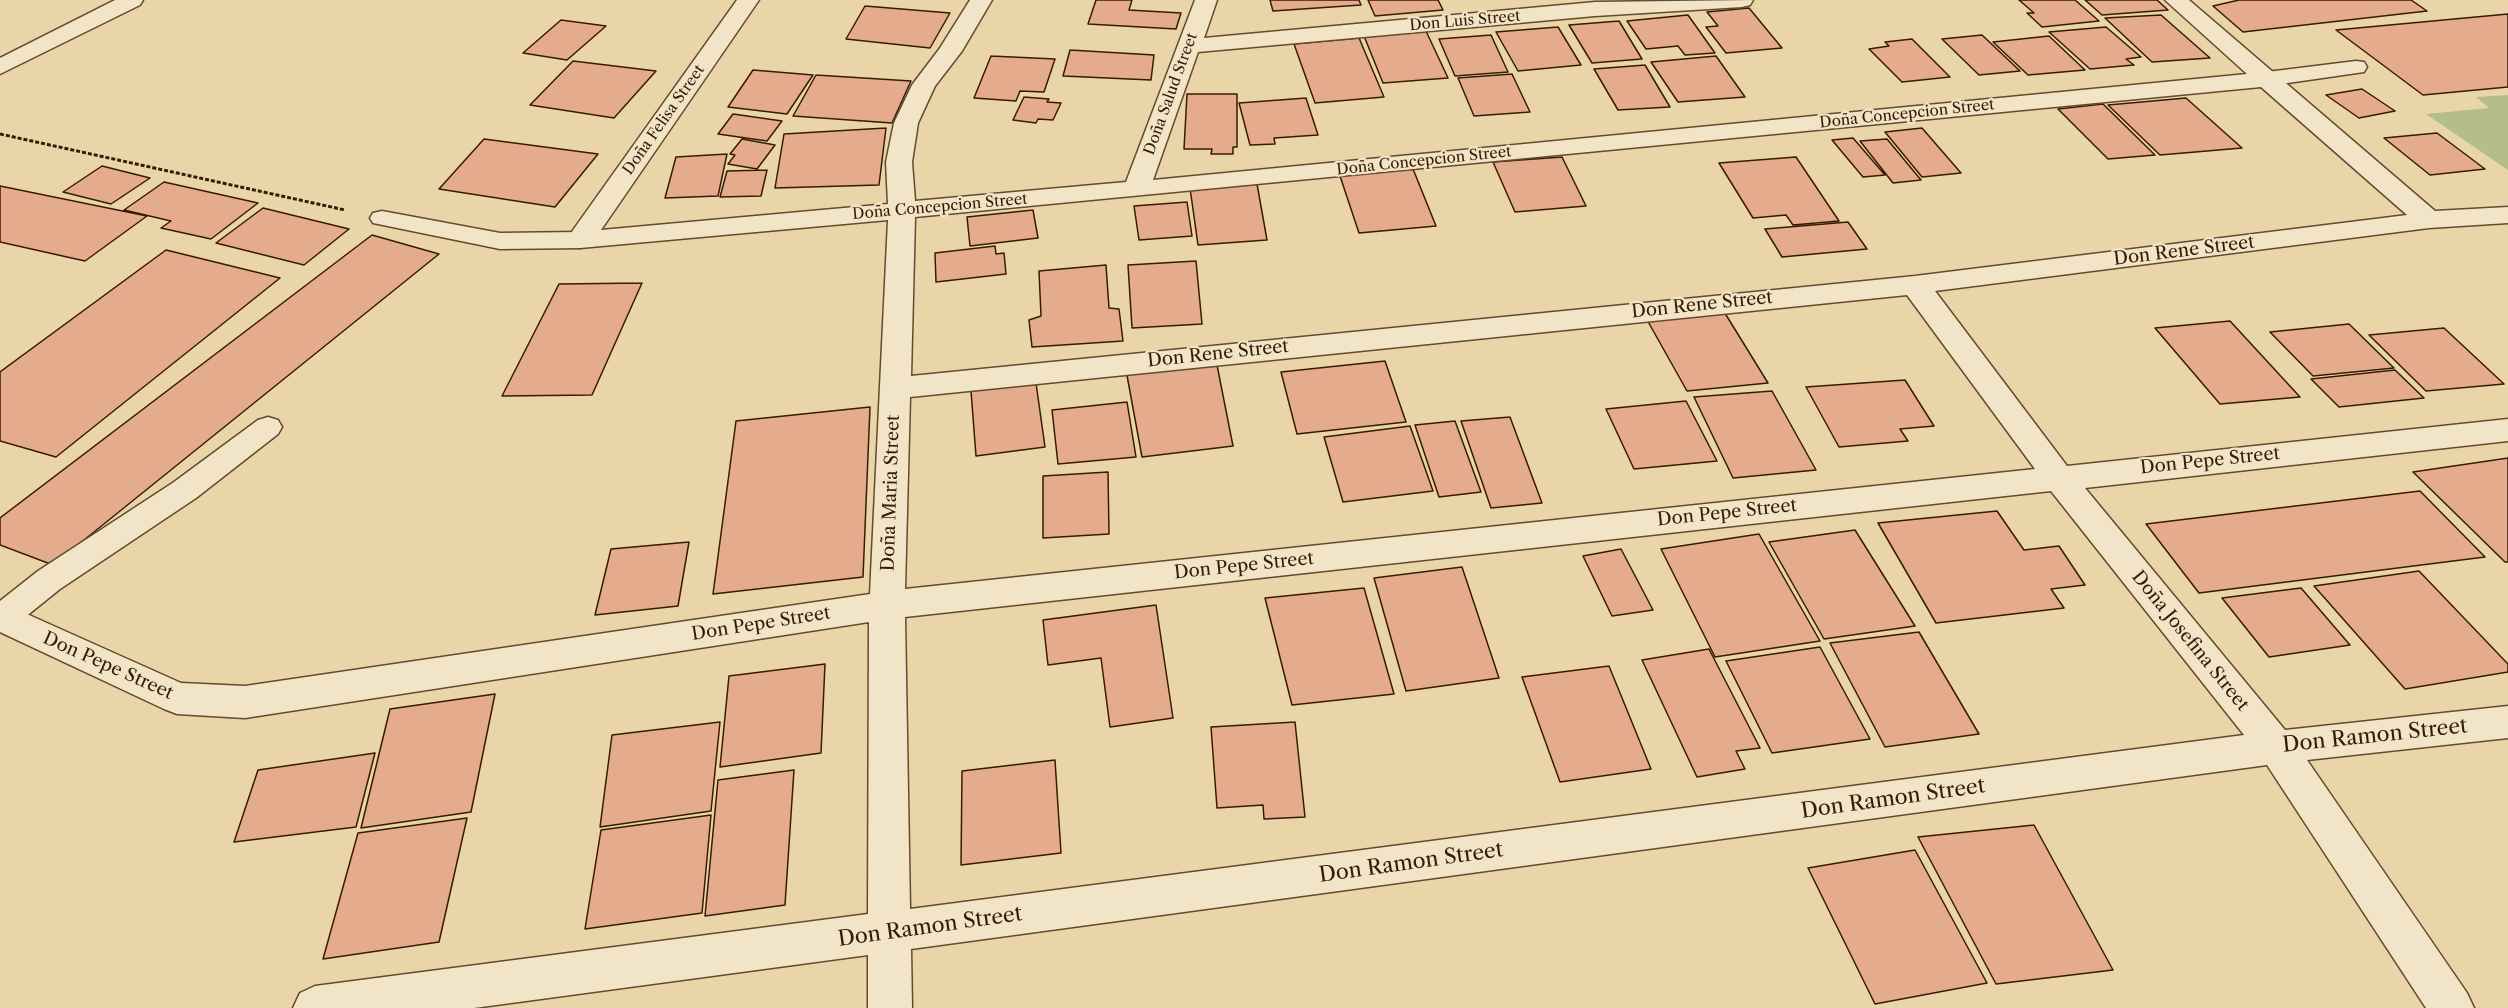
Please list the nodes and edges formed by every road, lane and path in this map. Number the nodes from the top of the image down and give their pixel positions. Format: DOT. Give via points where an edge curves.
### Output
graph roads {
  1 [pos="132,0"];
  2 [pos="748,0"];
  3 [pos="981,0"];
  4 [pos="1206,0"];
  5 [pos="1742,0"];
  6 [pos="2176,0"];
  7 [pos="1187,46"];
  8 [pos="5,61"];
  9 [pos="2356,67"];
  10 [pos="2267,79"];
  11 [pos="0,134"];
  12 [pos="1136,189"];
  13 [pos="902,210"];
  14 [pos="2508,215"];
  15 [pos="382,218"];
  16 [pos="2429,220"];
  17 [pos="580,240"];
  18 [pos="1915,285"];
  19 [pos="894,387"];
  20 [pos="268,427"];
  21 [pos="2508,430"];
  22 [pos="2058,477"];
  23 [pos="887,605"];
  24 [pos="1,617"];
  25 [pos="2508,722"];
  26 [pos="2276,747"];
  27 [pos="891,933"];
  28 [pos="315,1008"];
  29 [pos="890,1008"];
  30 [pos="2452,1008"];
  1 -- 8 [label="street"];
  2 -- 17 [label="street, Doña Felisa Street"];
  3 -- 13 [label="street, Doña Maria Street" via="924,85 906,123 899,162"];
  4 -- 7 [label="street, Doña Salud Street"];
  5 -- 7 [label="street, Don Luis Street" via="1595,9"];
  6 -- 10 [label="street"];
  7 -- 12 [label="street, Doña Salud Street"];
  9 -- 10 [label="lane"];
  10 -- 12 [label="street, Doña Concepcion Street"];
  10 -- 16 [label="street"];
  11 -- 15 [label="path"];
  12 -- 13 [label="street, Doña Concepcion Street"];
  13 -- 17 [label="street, Doña Concepcion Street"];
  13 -- 19 [label="street, Doña Maria Street"];
  14 -- 16 [label="street, Don Rene Street"];
  15 -- 17 [label="lane" via="500,241"];
  16 -- 18 [label="street, Don Rene Street"];
  18 -- 19 [label="street, Don Rene Street"];
  18 -- 22 [label="street, Doña Josefina Street"];
  19 -- 23 [label="street, Doña Maria Street"];
  20 -- 24 [label="lane" via="185,490 49,580"];
  21 -- 22 [label="street, Don Pepe Street"];
  22 -- 23 [label="street, Don Pepe Street"];
  22 -- 26 [label="street, Doña Josefina Street"];
  23 -- 24 [label="street, Don Pepe Street" via="244,702 177,698"];
  23 -- 27 [label="street, Doña Maria Street"];
  25 -- 26 [label="street, Don Ramon Street"];
  26 -- 27 [label="street, Don Ramon Street"];
  26 -- 30 [label="street, Doña Josefina Street"];
  27 -- 28 [label="street, Don Ramon Street"];
  27 -- 29 [label="street, Doña Maria Street"];
}
